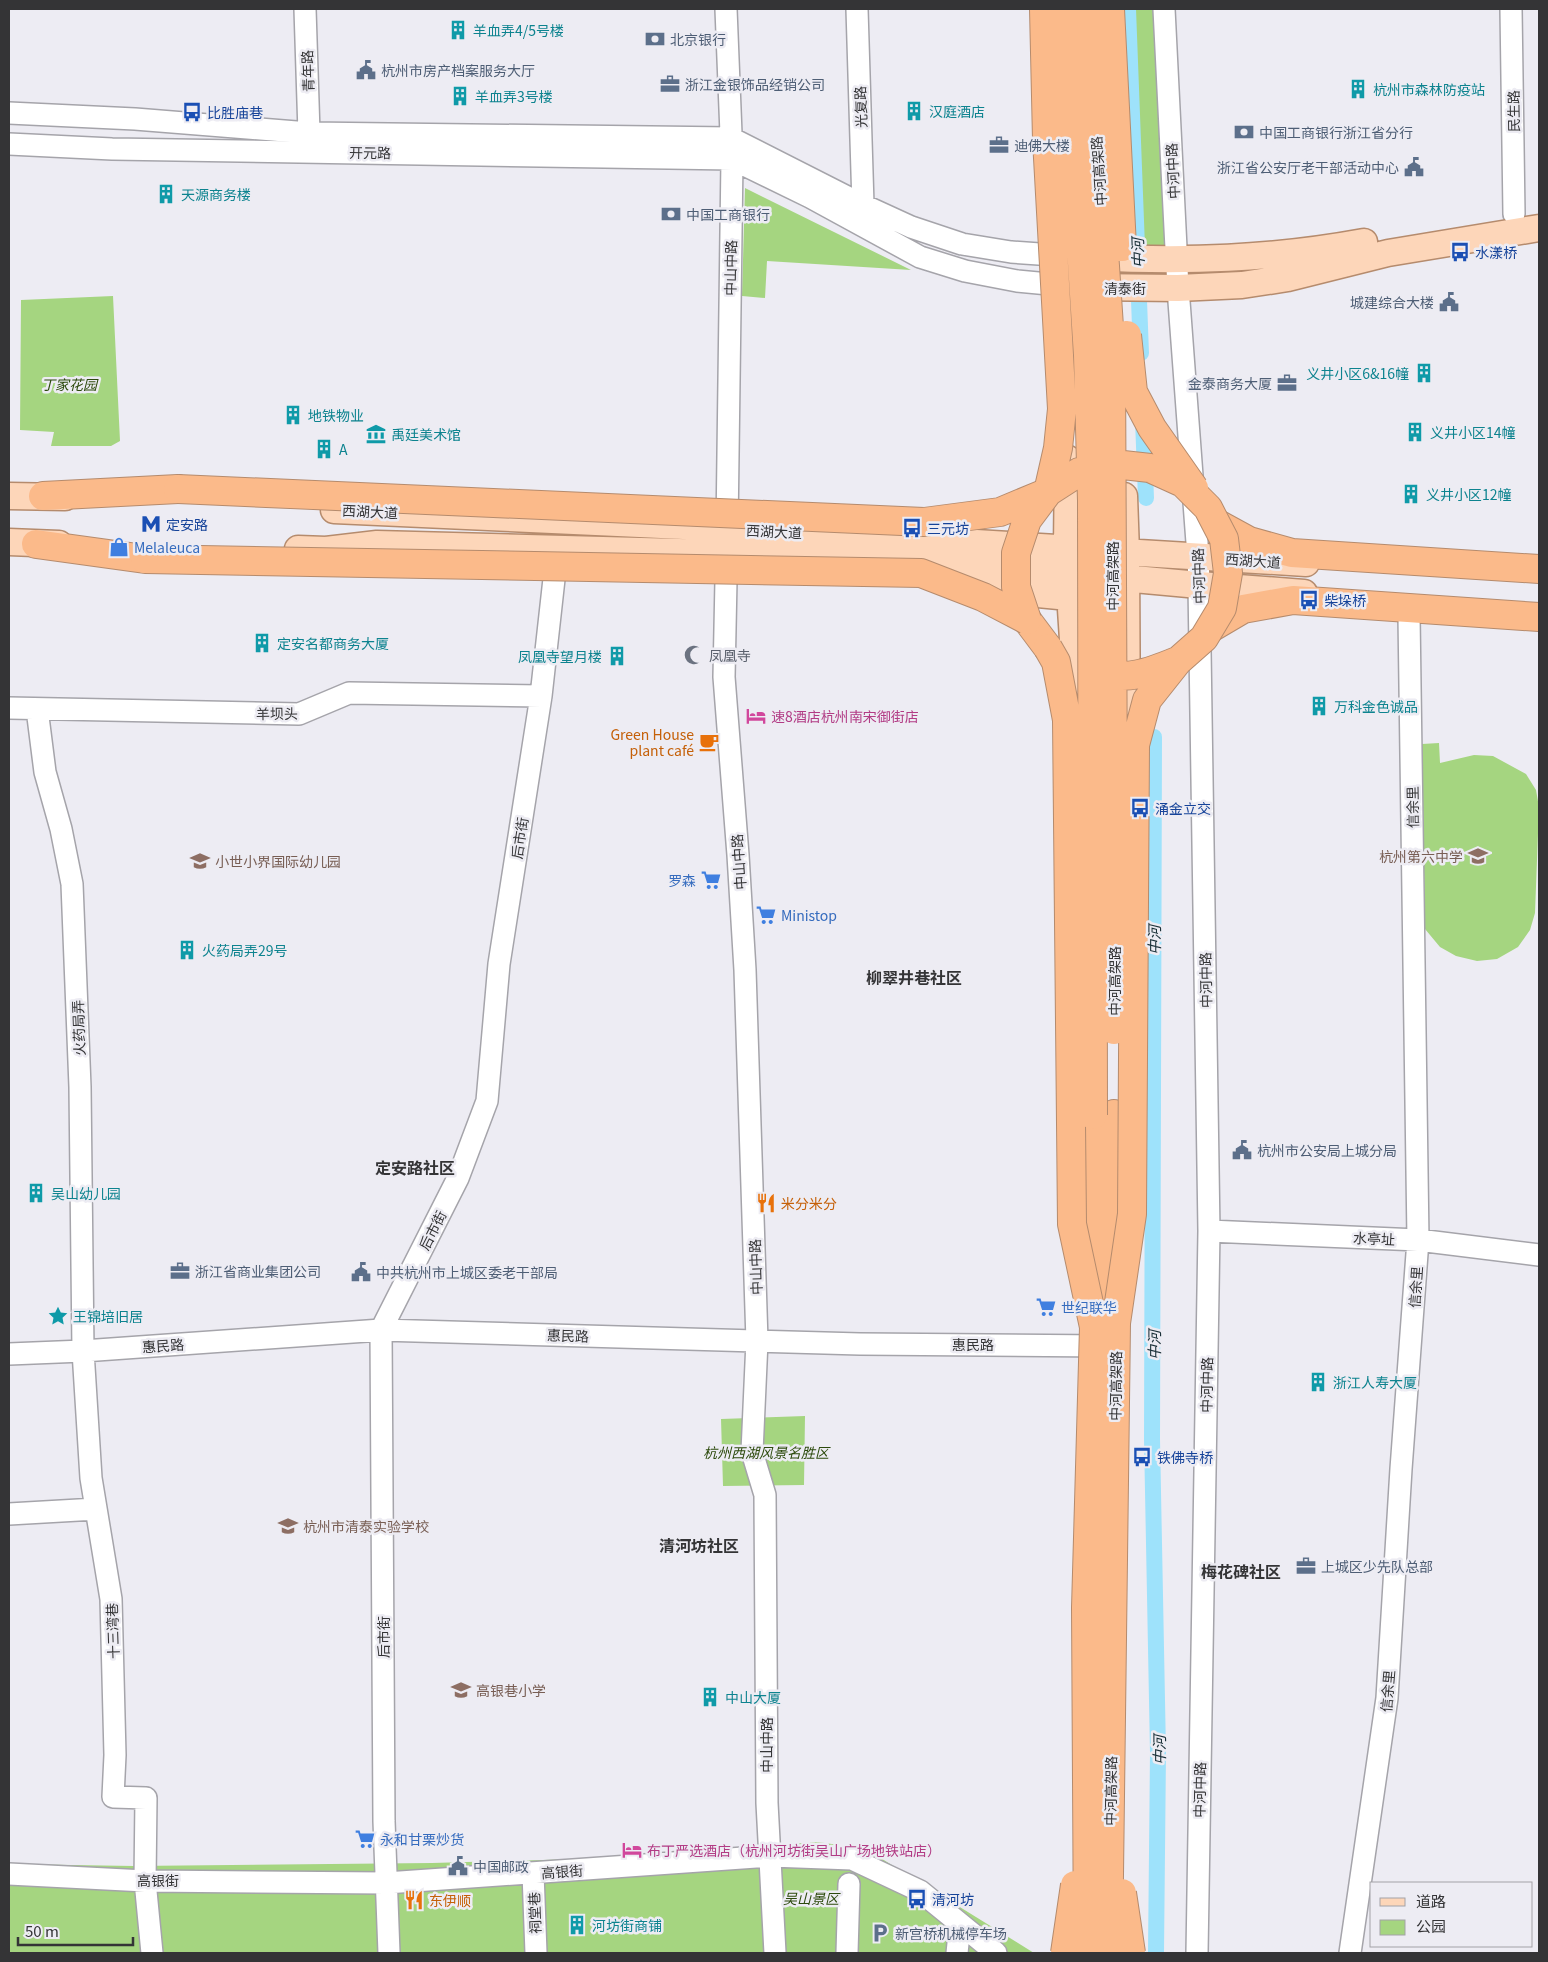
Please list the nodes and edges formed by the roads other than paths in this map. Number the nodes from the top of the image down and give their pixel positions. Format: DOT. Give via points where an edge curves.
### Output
graph roads {
  1 [pos="304,9"];
  2 [pos="726,9"];
  3 [pos="857,9"];
  4 [pos="1044,9"];
  5 [pos="1058,9"];
  6 [pos="1069,9"];
  7 [pos="1088,9"];
  8 [pos="1101,9"];
  9 [pos="1110,9"];
  10 [pos="1164,9"];
  11 [pos="1511,9"];
  12 [pos="9,113"];
  13 [pos="309,133"];
  14 [pos="9,144"];
  15 [pos="731,149"];
  16 [pos="863,205"];
  17 [pos="1527,212"];
  18 [pos="1539,228"];
  19 [pos="1068,256"];
  20 [pos="1120,259"];
  21 [pos="1170,259"];
  22 [pos="1070,286"];
  23 [pos="1121,288"];
  24 [pos="1170,288"];
  25 [pos="1048,492"];
  26 [pos="9,496"];
  27 [pos="43,496"];
  28 [pos="1212,516"];
  29 [pos="727,528"];
  30 [pos="9,542"];
  31 [pos="36,544"];
  32 [pos="1126,552"];
  33 [pos="1198,556"];
  34 [pos="1539,569"];
  35 [pos="555,570"];
  36 [pos="1068,573"];
  37 [pos="1126,578"];
  38 [pos="1539,578"];
  39 [pos="726,580"];
  40 [pos="1199,585"];
  41 [pos="1539,609"];
  42 [pos="1409,616"];
  43 [pos="1539,617"];
  44 [pos="1027,620"];
  45 [pos="1209,629"];
  46 [pos="1048,648"];
  47 [pos="1178,661"];
  48 [pos="541,696"];
  49 [pos="9,708"];
  50 [pos="37,708"];
  51 [pos="1208,1231"];
  52 [pos="1418,1240"];
  53 [pos="1539,1255"];
  54 [pos="380,1330"];
  55 [pos="1105,1335"];
  56 [pos="757,1341"];
  57 [pos="83,1351"];
  58 [pos="9,1354"];
  59 [pos="96,1509"];
  60 [pos="9,1514"];
  61 [pos="1098,1814"];
  62 [pos="771,1856"];
  63 [pos="533,1873"];
  64 [pos="9,1874"];
  65 [pos="146,1881"];
  66 [pos="386,1883"];
  67 [pos="849,1884"];
  68 [pos="960,1924"];
  69 [pos="152,1953"];
  70 [pos="389,1953"];
  71 [pos="536,1953"];
  72 [pos="775,1953"];
  73 [pos="847,1953"];
  74 [pos="957,1953"];
  75 [pos="996,1953"];
  76 [pos="1065,1953"];
  77 [pos="1078,1953"];
  78 [pos="1088,1953"];
  79 [pos="1108,1953"];
  80 [pos="1118,1953"];
  81 [pos="1131,1953"];
  82 [pos="1197,1953"];
  83 [pos="1350,1953"];
  1 -- 13 [label="street, 青年路"];
  2 -- 15 [label="street, 中山中路"];
  3 -- 16 [label="street, 光复路"];
  4 -- 25 [label="highway, bridge" via="1047,140 1062,409 1058,448"];
  5 -- 19 [label="main road"];
  6 -- 55 [label="highway, 中河高架路, bridge" via="1088,355 1092,501"];
  7 -- 55 [label="highway, 中河高架路, bridge" via="1111,357"];
  8 -- 20 [label="main road" via="1105,135"];
  9 -- 28 [label="highway, bridge" via="1127,344 1133,392 1152,428"];
  10 -- 21 [label="street, 中河中路"];
  11 -- 17 [label="street, 民生路"];
  12 -- 13 [label="street, 开元路"];
  13 -- 15 [label="street, 开元路"];
  14 -- 15 [label="street, 开元路" via="112,149"];
  15 -- 16 [label="street, 清泰街"];
  15 -- 22 [label="street, 清泰街" via="920,257 965,271 1017,281"];
  15 -- 29 [label="street, 中山中路"];
  16 -- 19 [label="street, 清泰街" via="962,244"];
  17 -- 21 [label="main road, 清泰街" via="1282,255"];
  18 -- 24 [label="main road, 清泰街" via="1388,253 1288,278 1242,285"];
  19 -- 20 [label="main road, 清泰街"];
  19 -- 22 [label="main road"];
  20 -- 21 [label="main road, 清泰街"];
  20 -- 23 [label="main road"];
  21 -- 24 [label="street, 中河中路"];
  22 -- 23 [label="main road, 清泰街"];
  22 -- 36 [label="main road"];
  23 -- 24 [label="main road, 清泰街"];
  23 -- 32 [label="main road"];
  24 -- 33 [label="street, 中河中路"];
  25 -- 27 [label="highway, bridge" via="1000,512 924,522 178,489"];
  25 -- 28 [label="highway, bridge" via="1079,472 1114,464 1150,468 1182,483"];
  25 -- 44 [label="highway, bridge" via="1027,520 1016,552 1016,587"];
  26 -- 27 [label="main road, 西湖大道"];
  27 -- 29 [label="main road, 西湖大道"];
  28 -- 34 [label="highway" via="1249,541 1292,553"];
  28 -- 45 [label="highway, bridge" via="1224,539 1228,574 1222,608"];
  29 -- 36 [label="main road, 西湖大道"];
  30 -- 31 [label="main road"];
  31 -- 36 [label="main road" via="326,550 377,544 906,558"];
  31 -- 44 [label="highway, bridge" via="145,559 921,574 983,597"];
  32 -- 33 [label="main road, 西湖大道"];
  32 -- 36 [label="main road, 西湖大道"];
  32 -- 37 [label="main road"];
  33 -- 38 [label="main road, 西湖大道"];
  33 -- 40 [label="street, 中河中路"];
  35 -- 48 [label="street, 后市街"];
  36 -- 37 [label="main road, 西湖大道"];
  36 -- 55 [label="main road" via="1077,701"];
  37 -- 40 [label="main road, 西湖大道"];
  37 -- 55 [label="main road" via="1124,1023"];
  39 -- 56 [label="street, 中山中路" via="724,677 744,970"];
  40 -- 41 [label="main road, 西湖大道"];
  40 -- 51 [label="street, 中河中路"];
  42 -- 52 [label="street, 信余里"];
  43 -- 45 [label="highway" via="1293,600 1242,609"];
  44 -- 46 [label="highway"];
  45 -- 47 [label="highway, bridge" via="1204,638"];
  46 -- 47 [label="highway, bridge" via="1077,667 1111,676 1146,674"];
  46 -- 55 [label="highway, bridge" via="1056,662 1067,720 1072,1224"];
  47 -- 55 [label="highway, bridge" via="1148,700 1135,745 1132,1214"];
  48 -- 50 [label="street, 羊坝头" via="349,693 299,714"];
  48 -- 54 [label="street, 后市街" via="499,964 487,1101 458,1178"];
  49 -- 50 [label="street, 羊坝头"];
  50 -- 57 [label="street, 火药局弄" via="45,772 72,884 80,1087"];
  51 -- 52 [label="street, 水亭址"];
  51 -- 82 [label="street, 中河中路"];
  52 -- 53 [label="street, 水亭址"];
  52 -- 83 [label="street, 信余里" via="1387,1698"];
  54 -- 56 [label="street, 惠民路"];
  54 -- 57 [label="street, 惠民路"];
  54 -- 66 [label="street, 后市街"];
  55 -- 56 [label="street, 惠民路"];
  55 -- 61 [label="highway, 中河高架路, bridge" via="1086,1608"];
  55 -- 77 [label="main road"];
  55 -- 80 [label="main road"];
  56 -- 62 [label="street, 中山中路" via="752,1452 765,1496 767,1803"];
  57 -- 58 [label="street, 惠民路"];
  57 -- 59 [label="street, 十三湾巷"];
  59 -- 60 [label="street"];
  59 -- 65 [label="street, 十三湾巷" via="111,1599 114,1797 146,1798"];
  61 -- 76 [label="highway, bridge" via="1066,1936"];
  61 -- 78 [label="highway, 中河高架路, bridge"];
  61 -- 79 [label="highway, 中河高架路, bridge"];
  61 -- 81 [label="highway, bridge"];
  62 -- 63 [label="street, 高银街"];
  62 -- 68 [label="street, 高银街" via="852,1859 920,1891"];
  62 -- 72 [label="street, 中山中路"];
  63 -- 66 [label="street, 高银街"];
  63 -- 71 [label="street, 祠堂巷"];
  64 -- 65 [label="street, 高银街"];
  65 -- 66 [label="street, 高银街"];
  65 -- 69 [label="street"];
  66 -- 70 [label="street, 后市街"];
  67 -- 73 [label="street"];
  68 -- 74 [label="street"];
  68 -- 75 [label="street, 高银街"];
}
